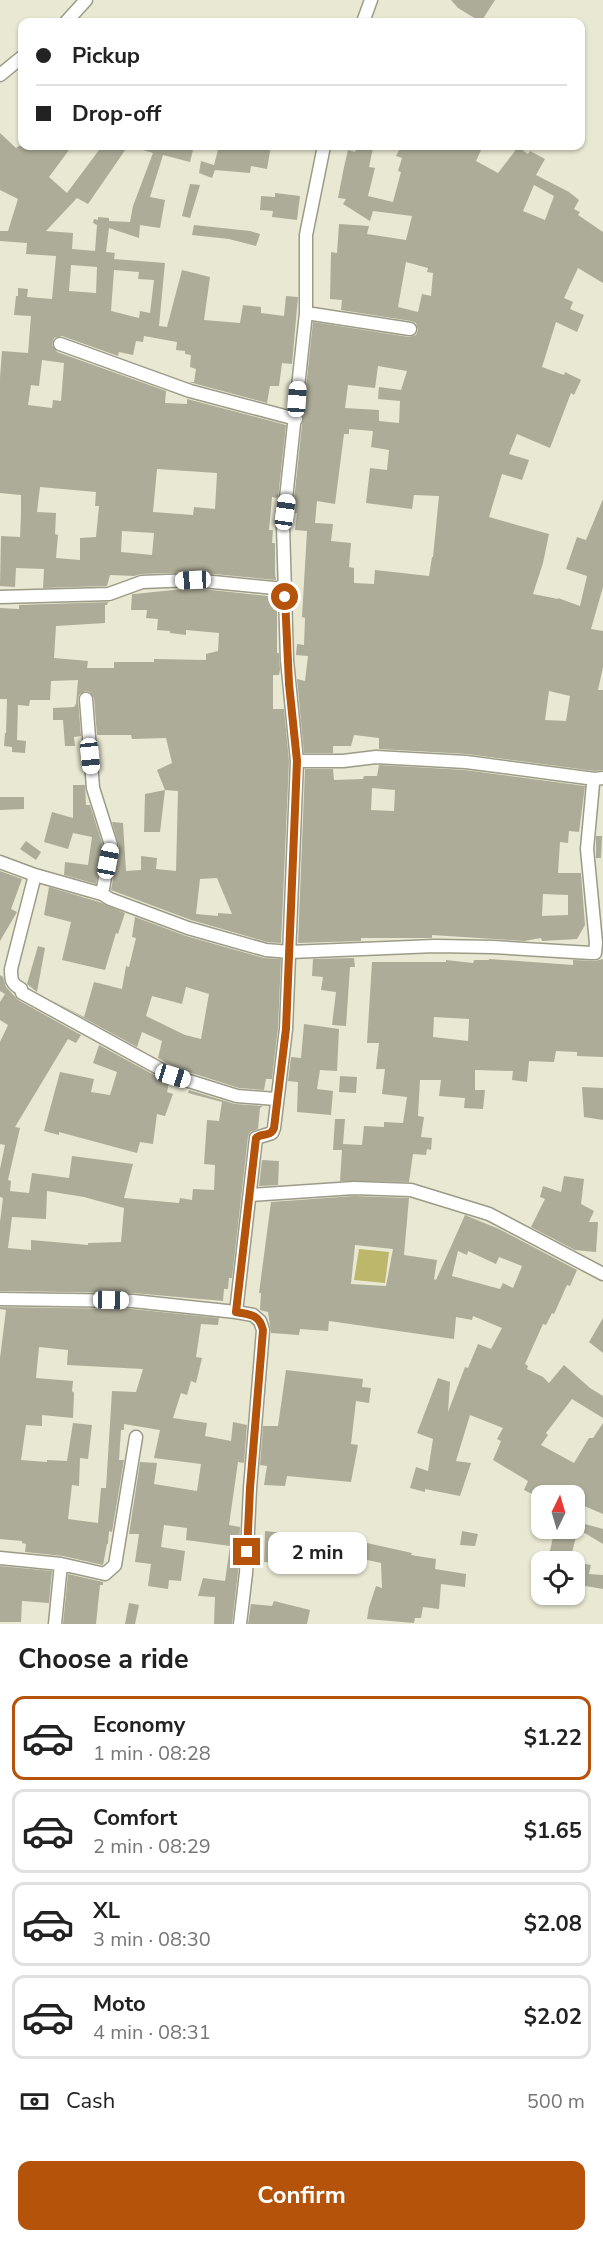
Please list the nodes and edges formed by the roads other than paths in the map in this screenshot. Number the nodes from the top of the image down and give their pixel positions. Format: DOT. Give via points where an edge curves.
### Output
graph roads {
  1 [pos="86,0"];
  2 [pos="371,0"];
  3 [pos="70,18"];
  4 [pos="364,18"];
  5 [pos="18,60"];
  6 [pos="0,75"];
  7 [pos="323,150"];
  8 [pos="306,313"];
  9 [pos="410,329"];
  10 [pos="60,344"];
  11 [pos="296,419"];
  12 [pos="284,576"];
  13 [pos="0,597"];
  14 [pos="86,699"];
  15 [pos="297,761"];
  16 [pos="599,778"];
  17 [pos="0,862"];
  18 [pos="35,875"];
  19 [pos="102,894"];
  20 [pos="290,952"];
  21 [pos="276,1098"];
  22 [pos="250,1195"];
  23 [pos="603,1274"];
  24 [pos="0,1299"];
  25 [pos="236,1312"];
  26 [pos="136,1437"];
  27 [pos="0,1558"];
  28 [pos="61,1564"];
  29 [pos="55,1624"];
  30 [pos="240,1624"];
  1 -- 3 [label="street"];
  2 -- 4 [label="street"];
  5 -- 6 [label="street"];
  7 -- 8 [label="street" via="306,235"];
  8 -- 9 [label="street"];
  8 -- 11 [label="street"];
  10 -- 11 [label="street" via="190,391"];
  11 -- 12 [label="street" via="283,526"];
  12 -- 13 [label="street" via="284,590 193,580 142,582 109,594"];
  12 -- 15 [label="street"];
  14 -- 19 [label="street" via="93,788 111,845"];
  15 -- 16 [label="street" via="376,757 466,762"];
  15 -- 20 [label="street"];
  16 -- 20 [label="street" via="587,849 595,953 435,946"];
  17 -- 18 [label="street"];
  18 -- 19 [label="street"];
  18 -- 21 [label="street" via="11,969 11,980 22,993 173,1076 237,1096"];
  19 -- 20 [label="street" via="188,928 266,950"];
  20 -- 21 [label="street" via="286,1029"];
  21 -- 22 [label="street" via="272,1133 256,1138"];
  22 -- 23 [label="street" via="354,1188 411,1191 489,1214"];
  22 -- 25 [label="street"];
  24 -- 25 [label="street" via="133,1301"];
  25 -- 30 [label="street" via="253,1315 263,1330"];
  26 -- 28 [label="street" via="115,1565 105,1574"];
  27 -- 28 [label="street"];
  28 -- 29 [label="street"];
}
